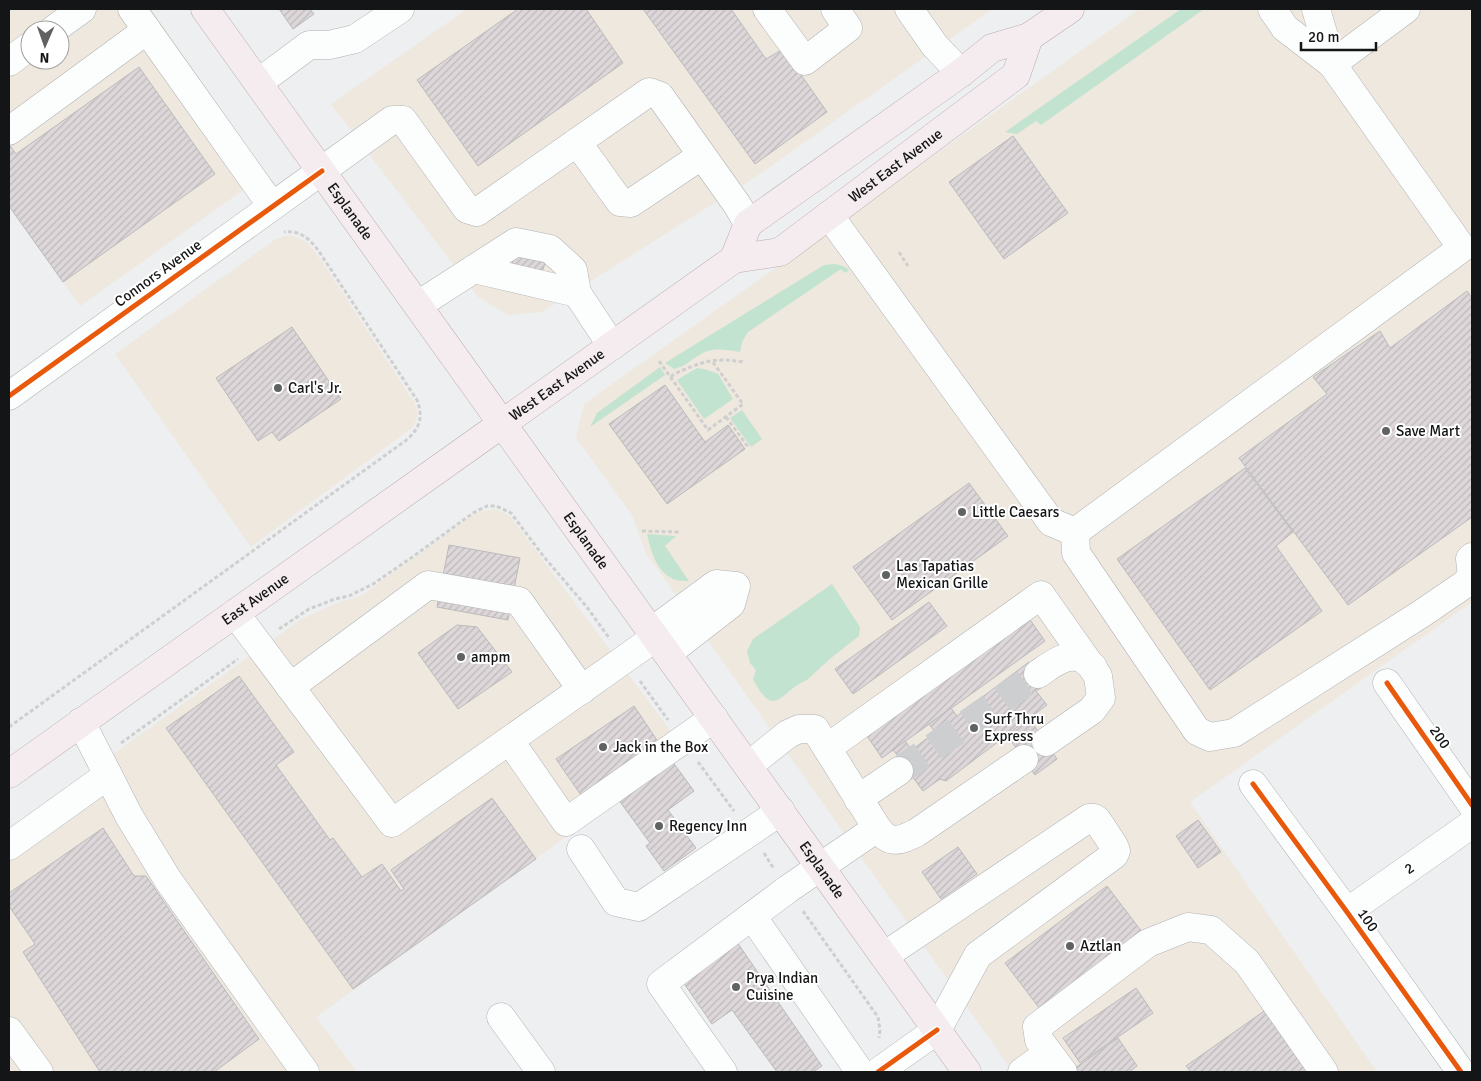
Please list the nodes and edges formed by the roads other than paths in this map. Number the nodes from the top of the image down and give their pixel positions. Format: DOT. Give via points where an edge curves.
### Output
graph roads {
  1 [pos="82,9"];
  2 [pos="205,9"];
  3 [pos="400,9"];
  4 [pos="767,9"];
  5 [pos="835,9"];
  6 [pos="908,9"];
  7 [pos="1070,9"];
  8 [pos="1272,9"];
  9 [pos="1316,9"];
  10 [pos="1406,9"];
  11 [pos="139,19"];
  12 [pos="67,20"];
  13 [pos="1029,37"];
  14 [pos="20,54"];
  15 [pos="9,62"];
  16 [pos="1332,64"];
  17 [pos="961,73"];
  18 [pos="258,83"];
  19 [pos="9,131"];
  20 [pos="577,142"];
  21 [pos="702,156"];
  22 [pos="322,171"];
  23 [pos="272,206"];
  24 [pos="829,215"];
  25 [pos="748,224"];
  26 [pos="1467,244"];
  27 [pos="734,259"];
  28 [pos="474,268"];
  29 [pos="577,292"];
  30 [pos="418,305"];
  31 [pos="612,346"];
  32 [pos="9,396"];
  33 [pos="502,424"];
  34 [pos="1075,532"];
  35 [pos="1472,557"];
  36 [pos="235,613"];
  37 [pos="659,641"];
  38 [pos="1093,667"];
  39 [pos="1038,674"];
  40 [pos="1387,683"];
  41 [pos="290,687"];
  42 [pos="582,690"];
  43 [pos="714,718"];
  44 [pos="81,722"];
  45 [pos="510,741"];
  46 [pos="1046,742"];
  47 [pos="827,748"];
  48 [pos="1024,759"];
  49 [pos="748,766"];
  50 [pos="899,771"];
  51 [pos="9,774"];
  52 [pos="108,775"];
  53 [pos="1253,784"];
  54 [pos="858,799"];
  55 [pos="1472,805"];
  56 [pos="781,811"];
  57 [pos="1472,824"];
  58 [pos="877,828"];
  59 [pos="9,846"];
  60 [pos="581,849"];
  61 [pos="820,867"];
  62 [pos="1347,912"];
  63 [pos="752,916"];
  64 [pos="884,956"];
  65 [pos="501,1016"];
  66 [pos="937,1030"];
  67 [pos="9,1031"];
  68 [pos="1056,1063"];
  69 [pos="39,1072"];
  70 [pos="305,1072"];
  71 [pos="542,1072"];
  72 [pos="723,1072"];
  73 [pos="860,1072"];
  74 [pos="878,1072"];
  75 [pos="967,1072"];
  76 [pos="1022,1072"];
  77 [pos="1324,1072"];
  78 [pos="1461,1072"];
  1 -- 12 [label="street"];
  2 -- 18 [label="main road, Esplanade"];
  3 -- 18 [label="street" via="355,40 309,45"];
  4 -- 5 [label="street" via="805,61 848,28"];
  6 -- 17 [label="street" via="935,46"];
  7 -- 13 [label="main road"];
  8 -- 16 [label="street" via="1285,28"];
  9 -- 16 [label="street"];
  10 -- 16 [label="street"];
  11 -- 19 [label="street"];
  11 -- 23 [label="street"];
  13 -- 17 [label="main road" via="992,48"];
  13 -- 24 [label="main road, West East Avenue" via="1016,76"];
  14 -- 15 [label="street"];
  16 -- 26 [label="street"];
  17 -- 25 [label="main road"];
  18 -- 22 [label="main road, Esplanade"];
  20 -- 21 [label="street" via="620,202 632,202"];
  20 -- 21 [label="street" via="649,92 660,96"];
  20 -- 22 [label="street, Connors Avenue" via="477,212 467,209 403,120 392,120"];
  21 -- 25 [label="street"];
  22 -- 23 [label="street, Connors Avenue"];
  22 -- 30 [label="main road, Esplanade"];
  23 -- 32 [label="street, Connors Avenue"];
  24 -- 27 [label="main road, West East Avenue" via="780,252"];
  24 -- 34 [label="street" via="1051,522"];
  25 -- 27 [label="main road"];
  26 -- 34 [label="street"];
  27 -- 31 [label="main road, West East Avenue"];
  28 -- 29 [label="street"];
  28 -- 29 [label="street" via="516,242 550,249 573,270"];
  28 -- 30 [label="street"];
  29 -- 31 [label="street"];
  30 -- 33 [label="main road, Esplanade"];
  31 -- 33 [label="main road, West East Avenue"];
  33 -- 36 [label="main road, East Avenue"];
  33 -- 37 [label="main road, Esplanade"];
  34 -- 35 [label="street" via="1076,553 1197,731 1210,737 1234,733 1422,614 1465,584 1472,576"];
  36 -- 41 [label="street"];
  36 -- 44 [label="main road, East Avenue"];
  37 -- 42 [label="street"];
  37 -- 43 [label="main road, Esplanade"];
  38 -- 39 [label="street" via="1082,658 1070,657 1060,659"];
  38 -- 46 [label="street" via="1098,676 1101,698 1092,710"];
  38 -- 47 [label="street" via="1041,595"];
  40 -- 55 [label="street, 200"];
  41 -- 42 [label="street" via="428,584 519,601"];
  41 -- 45 [label="street" via="392,823"];
  42 -- 45 [label="street"];
  43 -- 45 [label="street" via="566,822"];
  43 -- 49 [label="main road, Esplanade"];
  44 -- 51 [label="main road, East Avenue"];
  44 -- 52 [label="street"];
  47 -- 49 [label="street" via="815,729 800,729 788,734"];
  47 -- 54 [label="street"];
  48 -- 58 [label="street" via="902,840 887,838"];
  49 -- 56 [label="main road, Esplanade"];
  50 -- 54 [label="street"];
  52 -- 59 [label="street"];
  52 -- 70 [label="street" via="168,880"];
  53 -- 62 [label="street, 100"];
  54 -- 58 [label="street"];
  56 -- 60 [label="street" via="639,907 616,902"];
  56 -- 61 [label="main road, Esplanade"];
  57 -- 62 [label="street, 2"];
  58 -- 61 [label="street"];
  61 -- 63 [label="street"];
  61 -- 64 [label="main road, Esplanade"];
  62 -- 78 [label="street, 100"];
  63 -- 72 [label="street" via="661,984"];
  63 -- 73 [label="street"];
  64 -- 66 [label="main road, Esplanade"];
  64 -- 66 [label="street" via="1089,818 1097,820 1114,846 1114,855 978,955"];
  65 -- 71 [label="street"];
  66 -- 74 [label="street"];
  66 -- 75 [label="main road, Esplanade"];
  67 -- 69 [label="street"];
  68 -- 76 [label="street"];
  68 -- 77 [label="street" via="1039,1040 1037,1026 1148,943 1188,927 1211,930 1247,962"];
}
